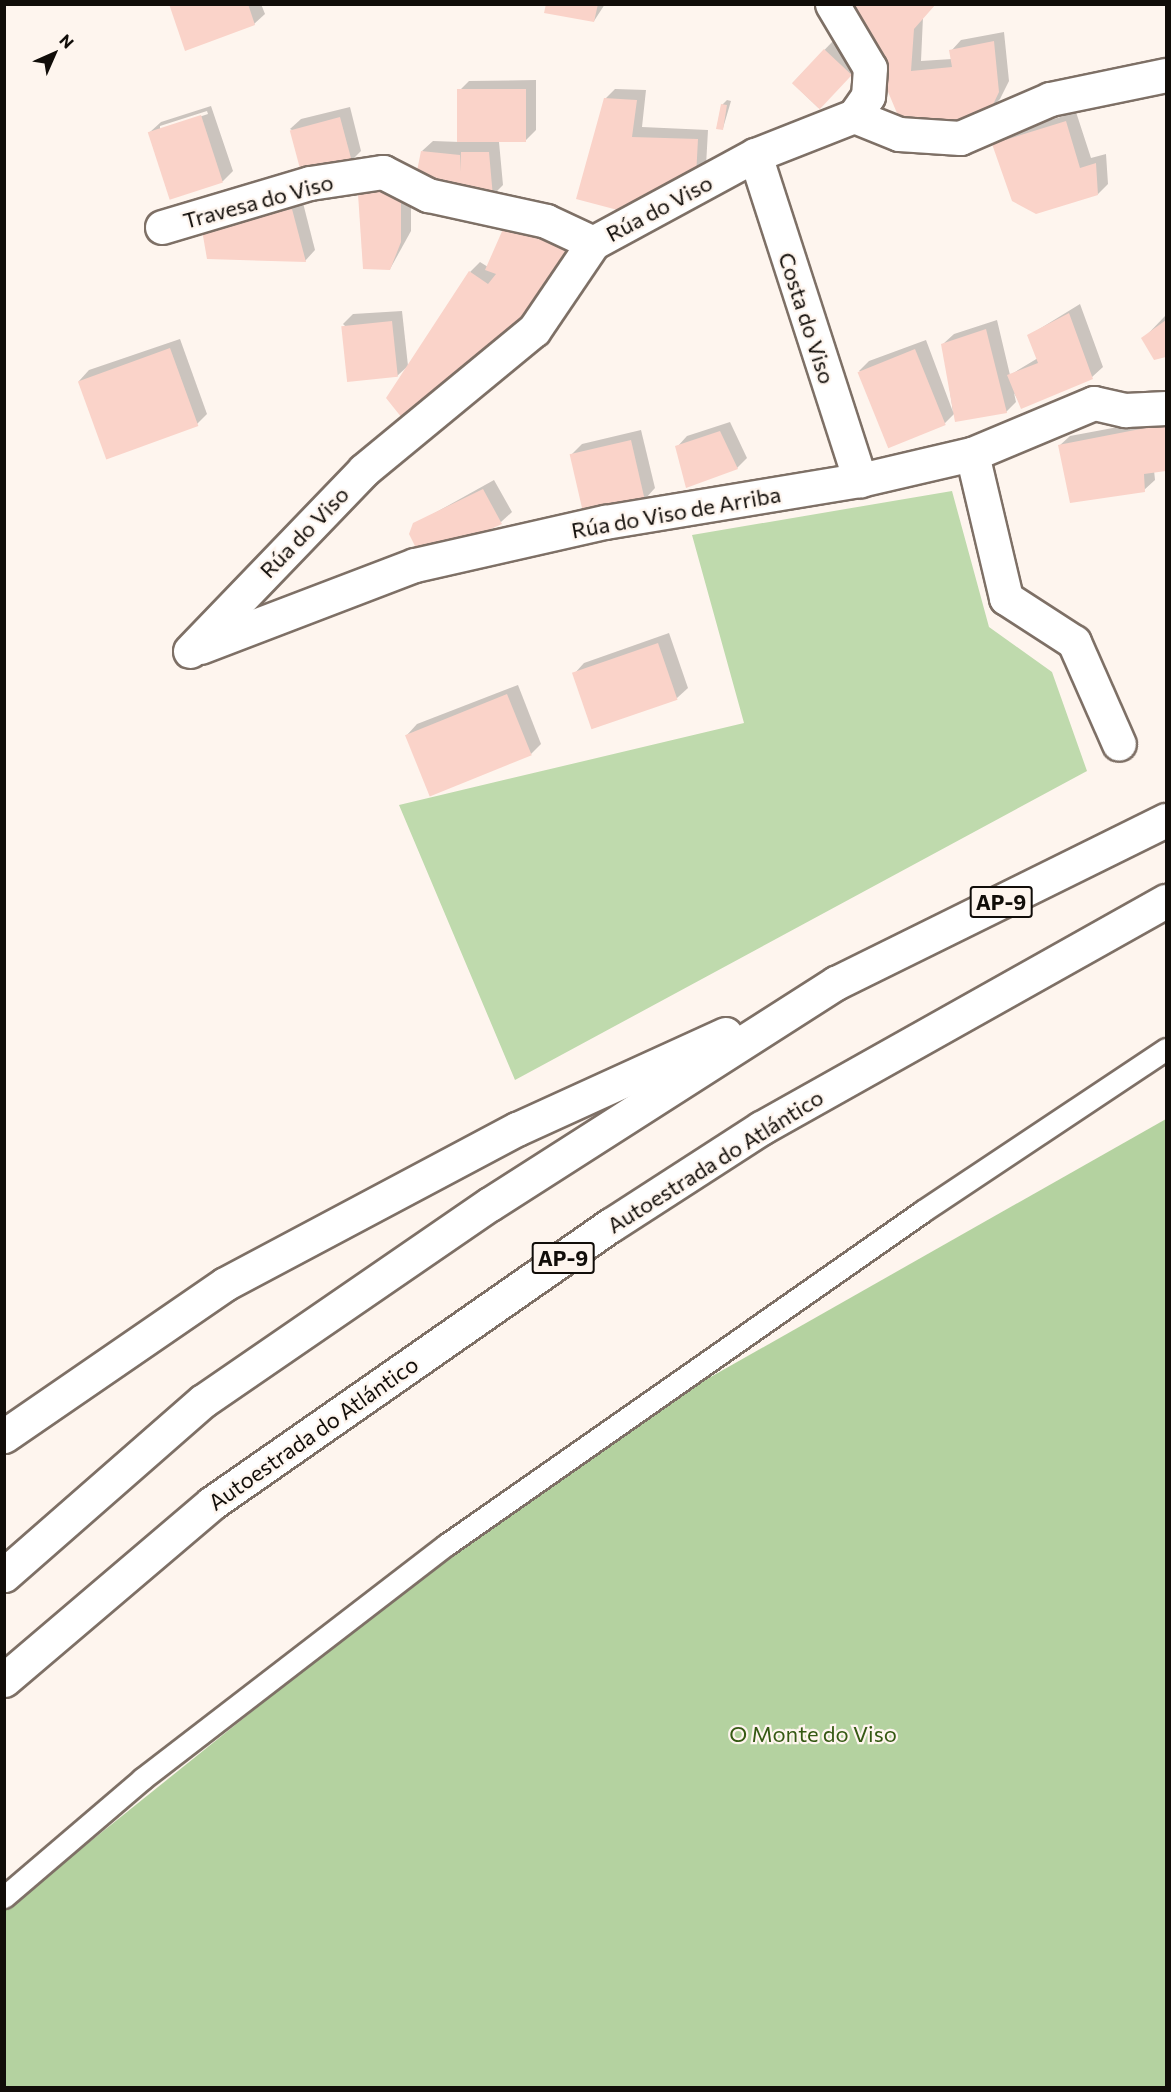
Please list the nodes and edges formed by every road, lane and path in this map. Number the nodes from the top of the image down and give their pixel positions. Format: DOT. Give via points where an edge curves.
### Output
graph roads {
  1 [pos="832,4"];
  2 [pos="1167,75"];
  3 [pos="854,116"];
  4 [pos="755,156"];
  5 [pos="162,227"];
  6 [pos="593,243"];
  7 [pos="1167,408"];
  8 [pos="972,454"];
  9 [pos="860,480"];
  10 [pos="190,651"];
  11 [pos="1119,744"];
  12 [pos="1167,820"];
  13 [pos="1167,901"];
  14 [pos="836,983"];
  15 [pos="1167,1049"];
  16 [pos="4,1436"];
  17 [pos="4,1575"];
  18 [pos="4,1680"];
  19 [pos="4,1897"];
  1 -- 3 [label="main road" via="870,68 868,96"];
  2 -- 3 [label="main road" via="1050,99 960,138 899,134"];
  3 -- 4 [label="main road, Rúa do Viso"];
  4 -- 6 [label="main road, Rúa do Viso"];
  4 -- 9 [label="main road, Costa do Viso"];
  5 -- 6 [label="main road, Travesa do Viso" via="310,183 383,172 428,195 546,221"];
  6 -- 10 [label="main road, Rúa do Viso" via="534,330 364,470"];
  7 -- 8 [label="main road, Rúa do Viso de Arriba" via="1125,410 1094,403"];
  8 -- 9 [label="main road, Rúa do Viso de Arriba"];
  8 -- 11 [label="main road" via="1006,598 1074,642"];
  9 -- 10 [label="main road, Rúa do Viso de Arriba" via="604,522 415,565"];
  12 -- 14 [label="main road, AP-9"];
  13 -- 18 [label="main road, Autoestrada do Atlántico / AP-9" via="761,1128 611,1225 212,1503"];
  14 -- 16 [label="main road" via="517,1129 225,1284"];
  14 -- 17 [label="main road, AP-9" via="490,1204 203,1401"];
  15 -- 19 [label="lane" via="923,1211 446,1545 142,1779"];
}
